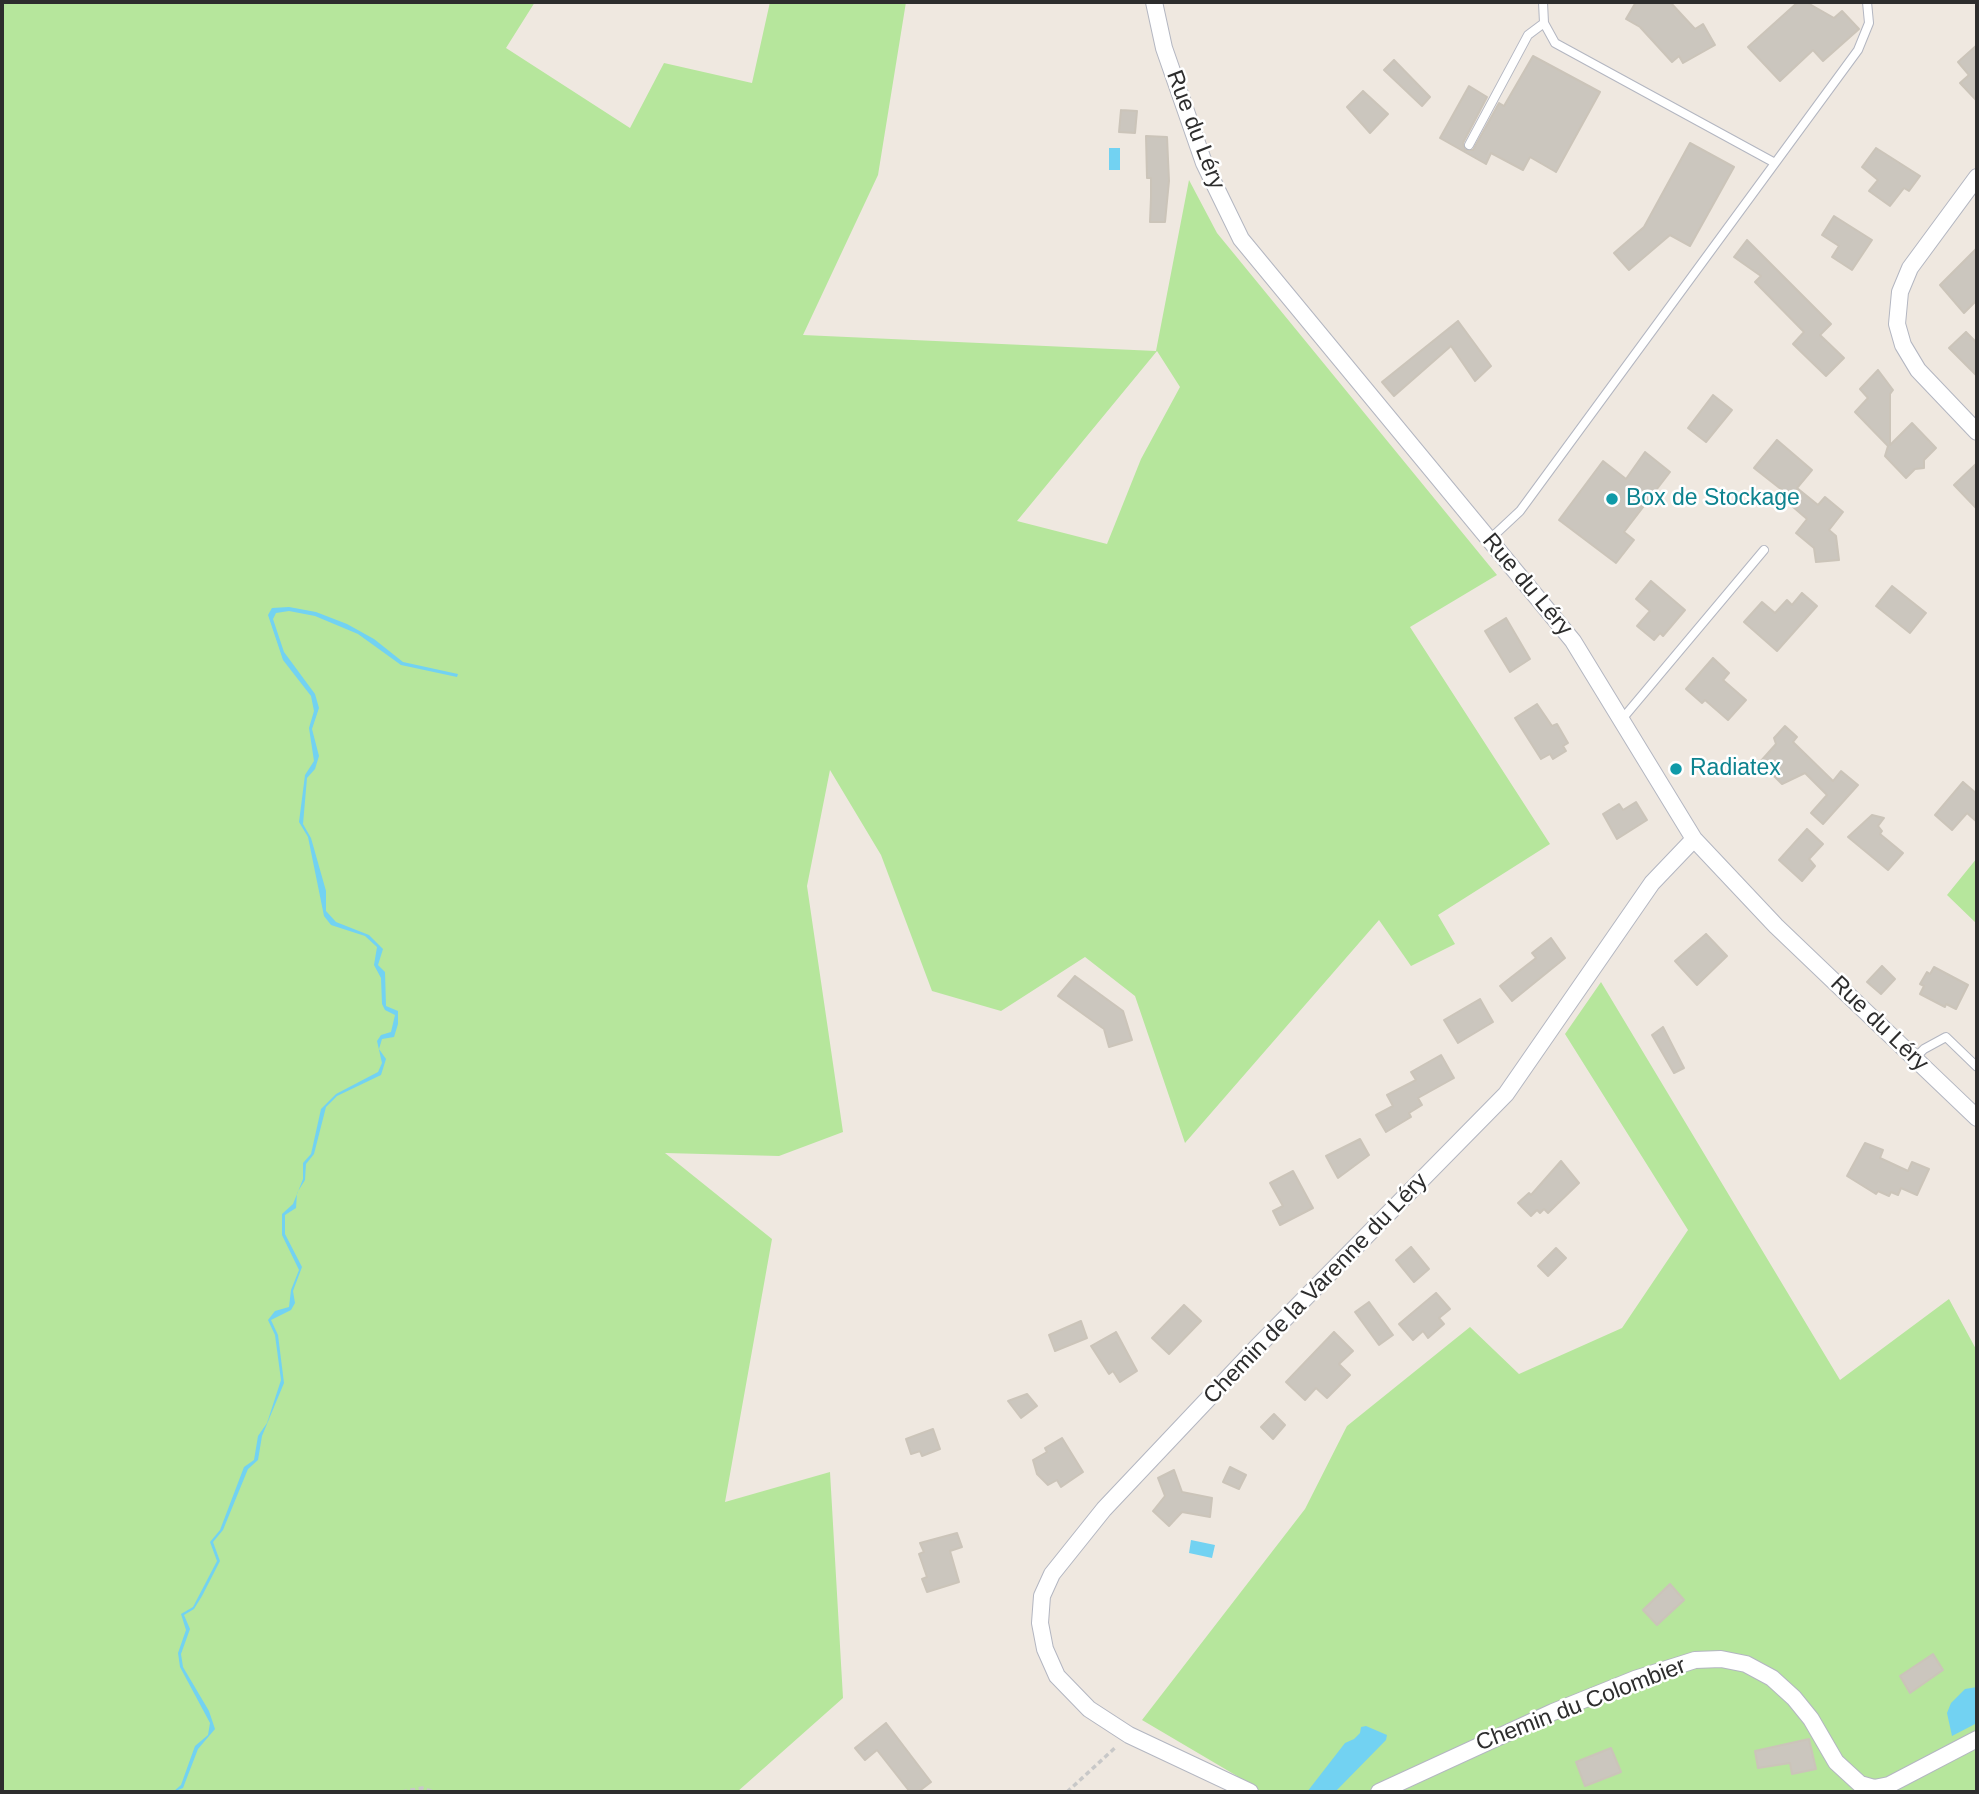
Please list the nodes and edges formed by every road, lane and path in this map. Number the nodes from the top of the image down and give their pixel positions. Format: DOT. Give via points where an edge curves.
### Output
graph roads {
  1 [pos="1153,2"];
  2 [pos="1543,2"];
  3 [pos="1867,2"];
  4 [pos="1544,23"];
  5 [pos="1469,145"];
  6 [pos="1775,163"];
  7 [pos="1977,177"];
  8 [pos="1977,432"];
  9 [pos="1489,540"];
  10 [pos="1764,550"];
  11 [pos="1623,718"];
  12 [pos="1694,839"];
  13 [pos="1915,1058"];
  14 [pos="1977,1067"];
  15 [pos="1977,1118"];
  16 [pos="1129,1735"];
  17 [pos="1977,1740"];
  18 [pos="402,1792"];
  19 [pos="434,1792"];
  20 [pos="1067,1792"];
  21 [pos="1250,1792"];
  22 [pos="1379,1792"];
  1 -- 9 [label="street, Rue du Léry" via="1204,163 1241,239"];
  2 -- 4 [label="lane"];
  3 -- 6 [label="lane" via="1869,23 1858,50"];
  4 -- 5 [label="lane" via="1528,35"];
  4 -- 6 [label="lane" via="1555,43"];
  6 -- 9 [label="lane" via="1520,511"];
  7 -- 8 [label="street" via="1910,268 1900,292 1897,324 1918,370"];
  9 -- 11 [label="street, Rue du Léry" via="1573,641"];
  10 -- 11 [label="lane"];
  11 -- 12 [label="street, Rue du Léry"];
  12 -- 13 [label="street, Rue du Léry" via="1776,926"];
  12 -- 16 [label="street, Chemin de la Varenne du Léry" via="1652,883 1506,1094 1258,1346 1104,1509 1052,1574 1042,1596 1040,1623 1057,1676 1089,1709"];
  13 -- 14 [label="lane" via="1946,1038"];
  13 -- 15 [label="street, Rue du Léry"];
  16 -- 20 [label="path"];
  16 -- 21 [label="street"];
  17 -- 22 [label="street, Chemin du Colombier" via="1889,1785 1860,1784 1836,1762 1811,1719 1772,1678 1746,1664 1695,1660 1553,1712"];
  18 -- 19 [label="path" via="422,1788"];
}
